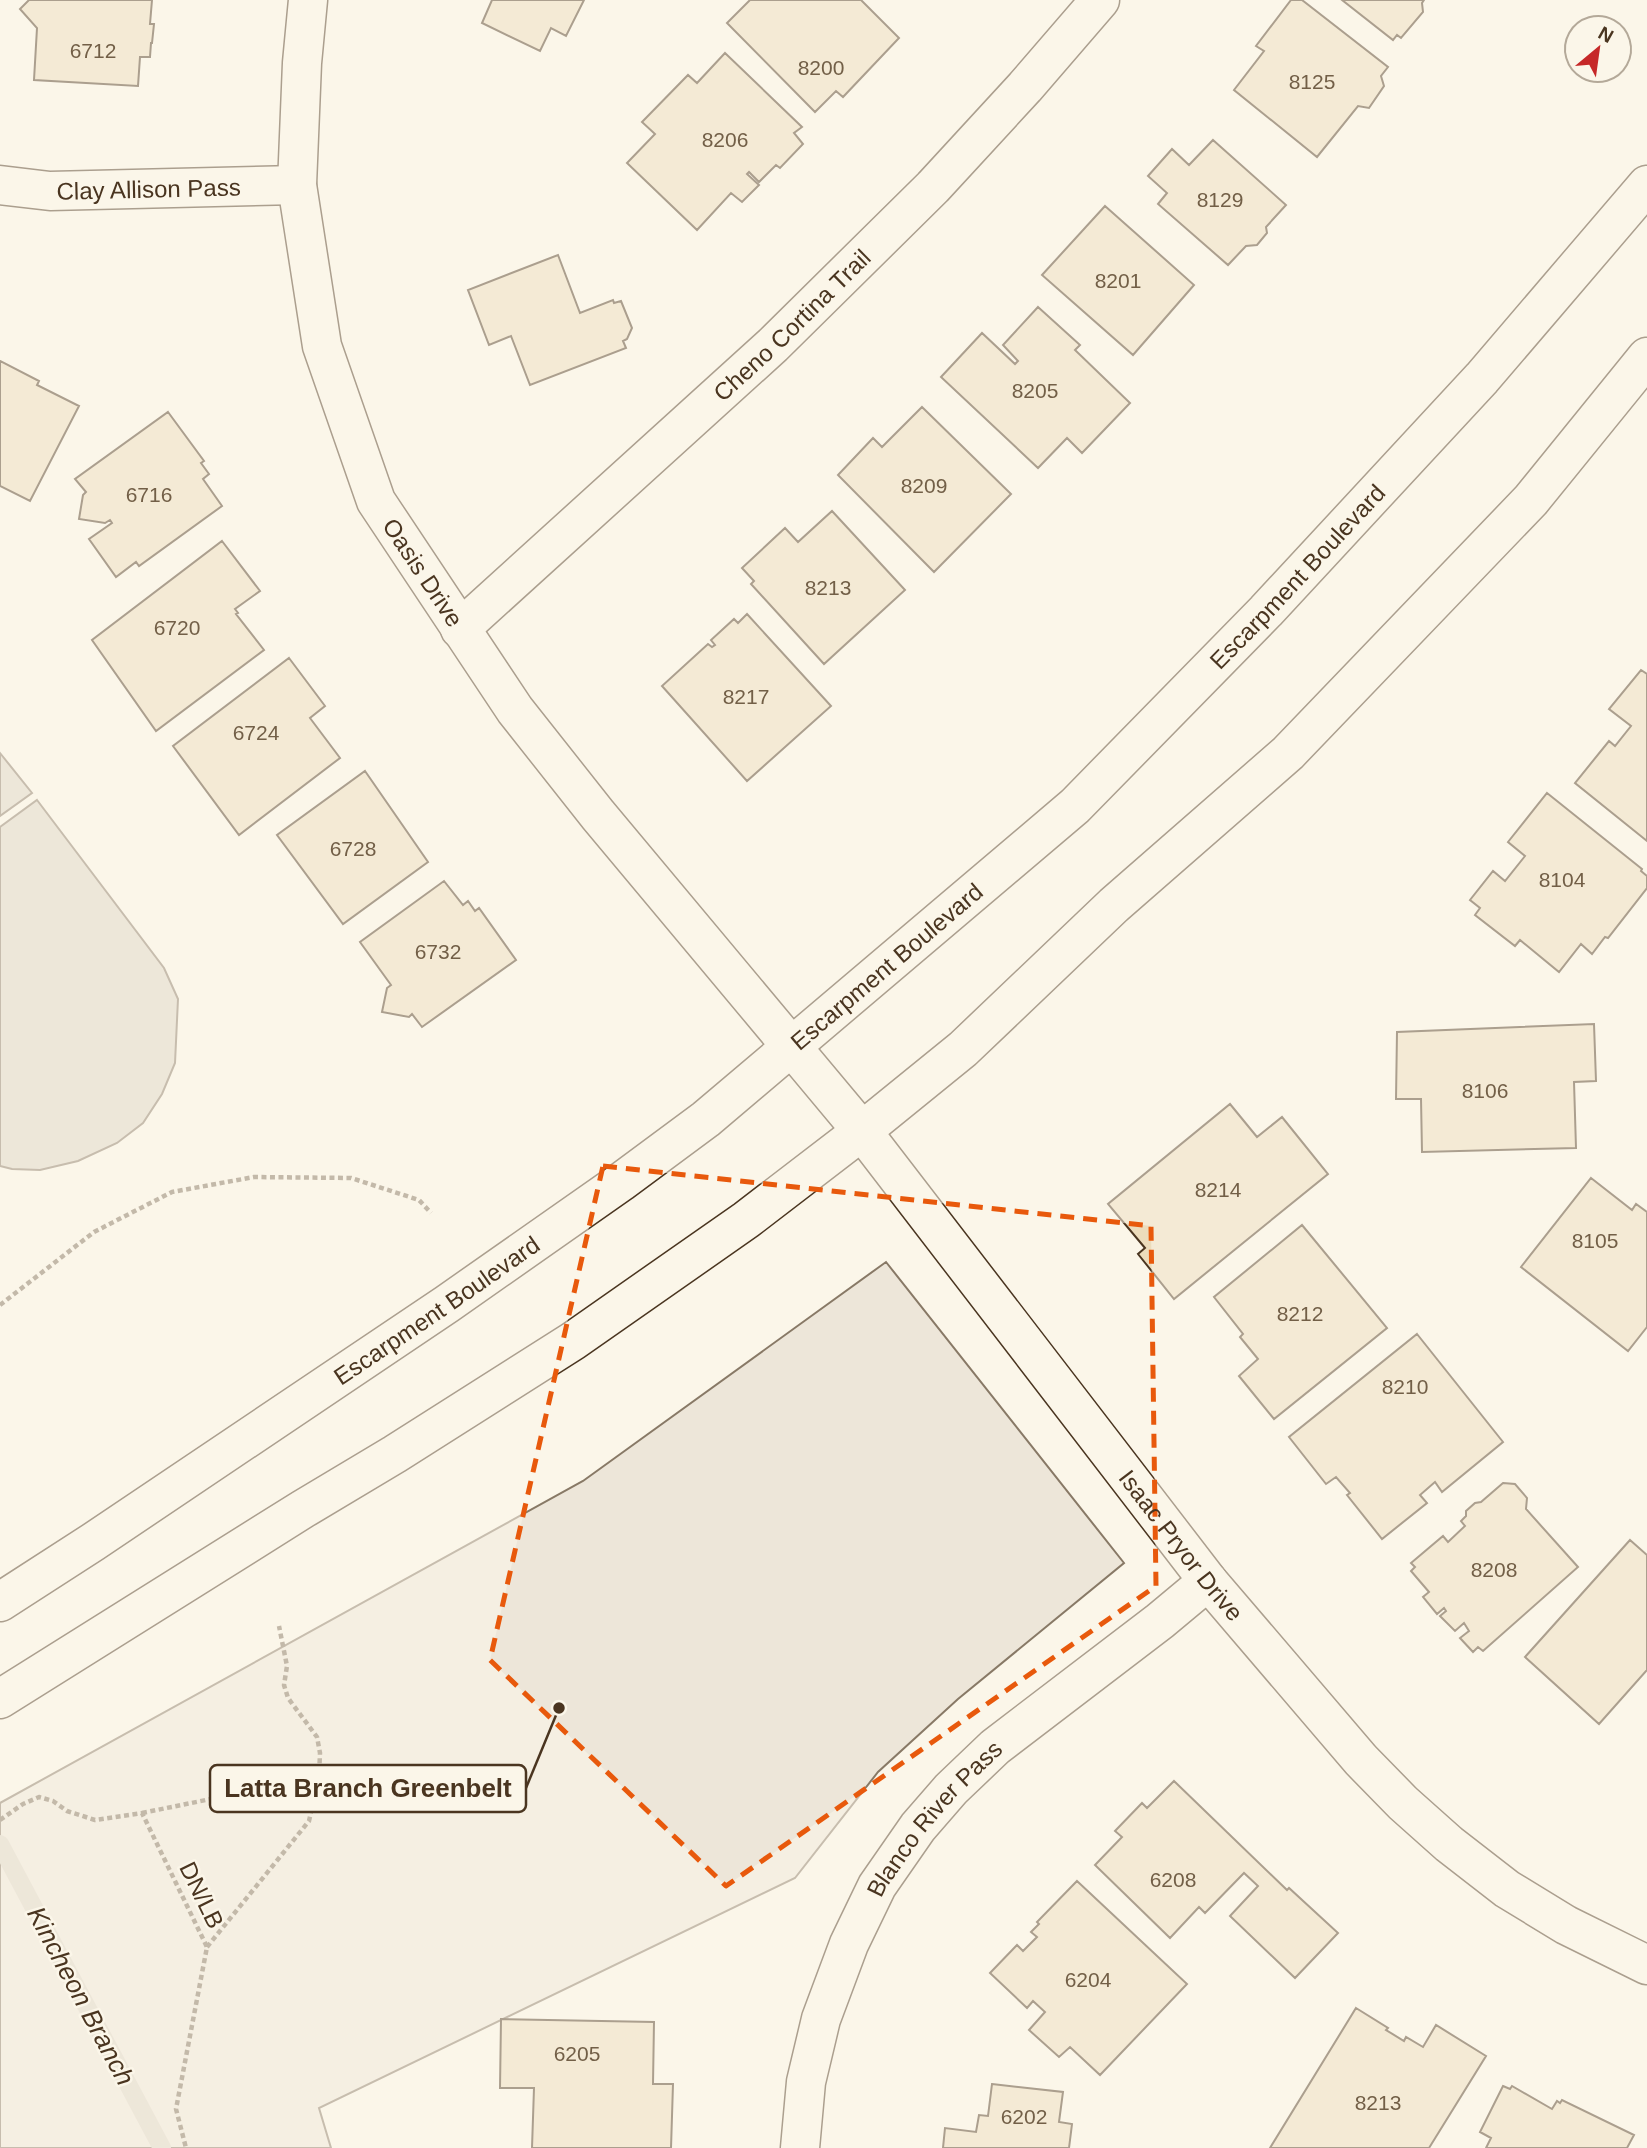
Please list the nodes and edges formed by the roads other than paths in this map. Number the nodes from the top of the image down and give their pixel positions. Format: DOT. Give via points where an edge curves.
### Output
graph roads {
  1 [pos="308,0"];
  2 [pos="1100,0"];
  3 [pos="0,185"];
  4 [pos="298,185"];
  5 [pos="1647,185"];
  6 [pos="1647,357"];
  7 [pos="460,629"];
  8 [pos="792,1045"];
  9 [pos="862,1131"];
  10 [pos="1208,1581"];
  11 [pos="0,1602"];
  12 [pos="0,1699"];
  13 [pos="1647,1965"];
  14 [pos="800,2148"];
  1 -- 4 [label="street, Oasis Drive"];
  2 -- 7 [label="street, Cheno Cortina Trail" via="933,187 774,345"];
  3 -- 4 [label="street, Clay Allison Pass" via="50,191"];
  4 -- 7 [label="street, Oasis Drive" via="322,346 376,501"];
  5 -- 8 [label="street, Escarpment Boulevard" via="1482,378 1266,611 1075,806"];
  6 -- 9 [label="street" via="1531,500 1288,753 1114,905 963,1049"];
  7 -- 8 [label="street, Oasis Drive" via="515,710 598,816"];
  8 -- 9 [label="street, Isaac Pryor Drive"];
  8 -- 11 [label="street, Escarpment Boulevard" via="706,1119 589,1205"];
  9 -- 10 [label="street, Isaac Pryor Drive"];
  9 -- 12 [label="street" via="746,1220 573,1341"];
  10 -- 13 [label="street, Isaac Pryor Drive" via="1361,1760 1449,1844 1507,1889 1566,1926"];
  10 -- 14 [label="street, Blanco River Pass" via="995,1747 918,1827 877,1886 821,2018 806,2082"];
}
